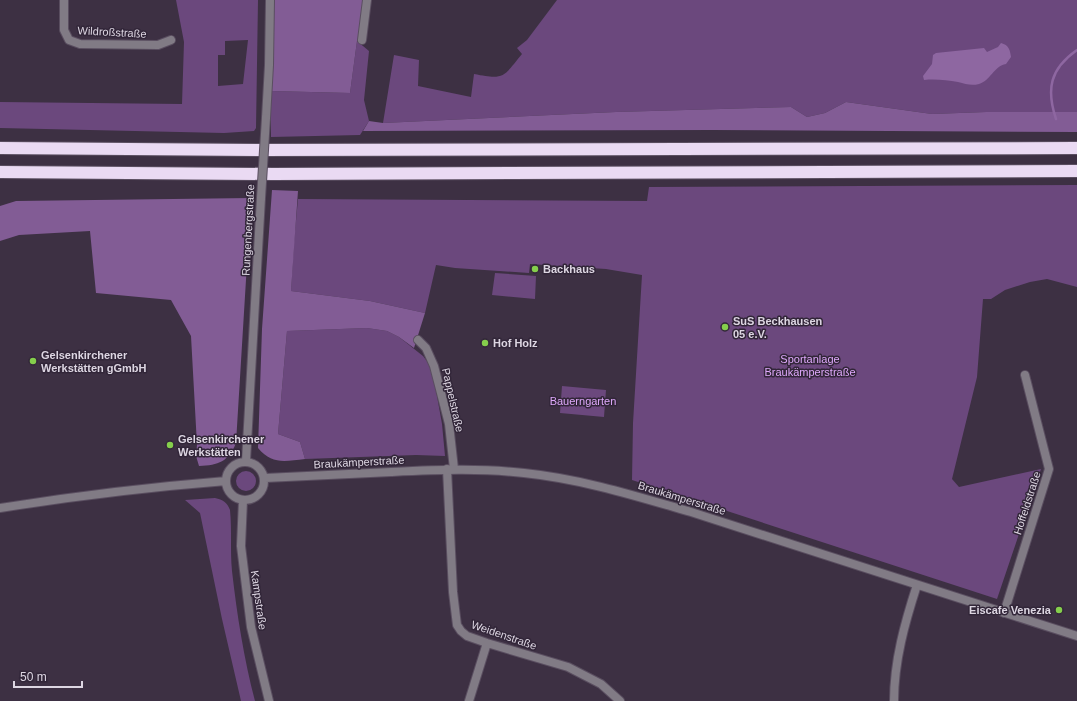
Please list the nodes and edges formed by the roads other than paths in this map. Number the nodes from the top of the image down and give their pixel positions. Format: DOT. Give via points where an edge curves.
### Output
graph roads {
  1 [pos="64,0"];
  2 [pos="270,0"];
  3 [pos="367,0"];
  4 [pos="172,40"];
  5 [pos="362,40"];
  6 [pos="0,148"];
  7 [pos="1077,148"];
  8 [pos="1077,171"];
  9 [pos="2,172"];
  10 [pos="418,340"];
  11 [pos="1025,375"];
  12 [pos="246,461"];
  13 [pos="451,469"];
  14 [pos="265,478"];
  15 [pos="226,481"];
  16 [pos="243,500"];
  17 [pos="0,508"];
  18 [pos="917,585"];
  19 [pos="1004,613"];
  20 [pos="1077,636"];
  21 [pos="487,643"];
  22 [pos="269,701"];
  23 [pos="469,701"];
  24 [pos="620,701"];
  25 [pos="894,701"];
  1 -- 4 [label="street, Wildroßstraße" via="64,30 69,40 80,44 158,45"];
  2 -- 12 [label="street, Rungenbergstraße, bridge" via="266,118"];
  3 -- 5 [label="street"];
  6 -- 7 [label="highway"];
  8 -- 9 [label="highway" via="281,174"];
  10 -- 13 [label="street, Pappelstraße" via="426,348 434,366 449,424"];
  11 -- 19 [label="street, Hoffeldstraße" via="1049,469"];
  12 -- 14 [label="street" via="260,468"];
  12 -- 15 [label="street" via="231,468"];
  13 -- 14 [label="street, Braukämperstraße"];
  13 -- 18 [label="street, Braukämperstraße" via="533,474 631,493"];
  13 -- 21 [label="street, Weidenstraße" via="451,572 458,625 467,636"];
  14 -- 16 [label="street" via="264,487 257,496"];
  15 -- 16 [label="street" via="230,492"];
  15 -- 17 [label="street" via="164,486"];
  16 -- 22 [label="street, Kampstraße" via="241,546 249,612"];
  18 -- 19 [label="street, Braukämperstraße"];
  18 -- 25 [label="street" via="900,647"];
  19 -- 20 [label="street, Braukämperstraße"];
  21 -- 23 [label="street"];
  21 -- 24 [label="street, Weidenstraße" via="568,667 601,684"];
}
